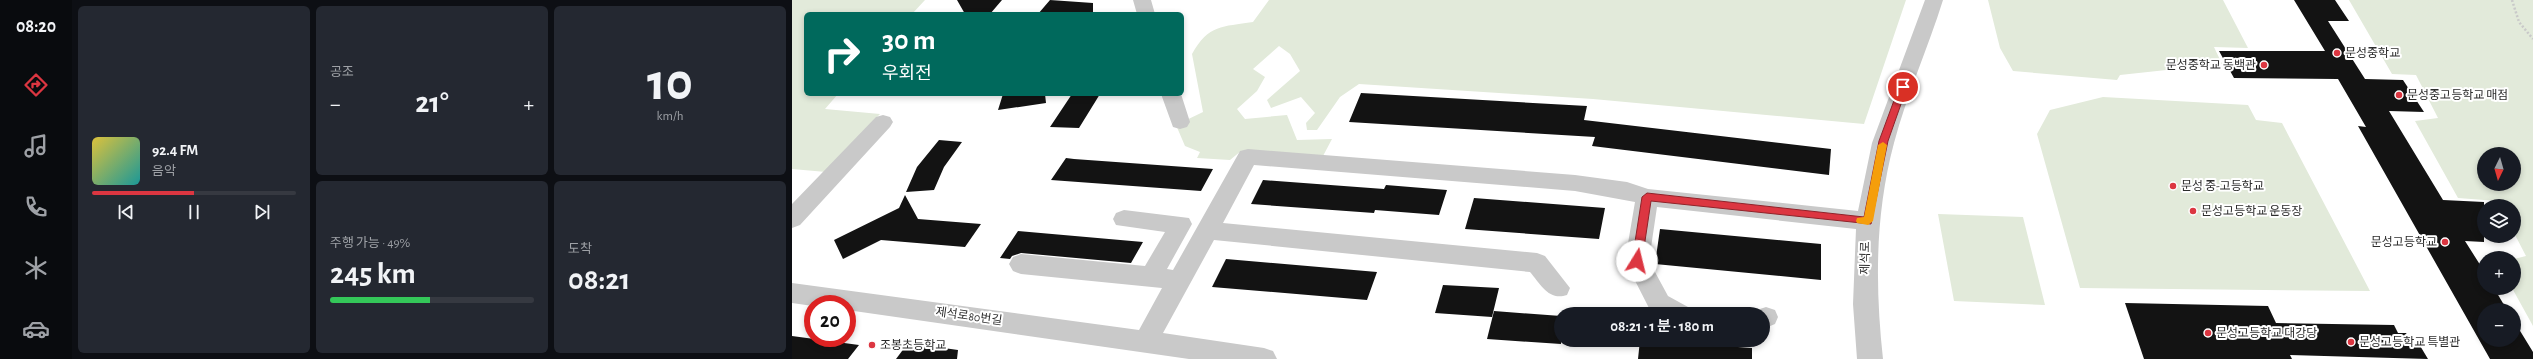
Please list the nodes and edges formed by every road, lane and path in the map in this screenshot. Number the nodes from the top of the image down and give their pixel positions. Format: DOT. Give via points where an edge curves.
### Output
graph roads {
  1 [pos="1142,0"];
  2 [pos="1934,0"];
  3 [pos="2512,0"];
  4 [pos="1145,12"];
  5 [pos="2533,39"];
  6 [pos="1172,96"];
  7 [pos="882,122"];
  8 [pos="1180,122"];
  9 [pos="1647,197"];
  10 [pos="792,219"];
  11 [pos="1124,219"];
  12 [pos="1868,221"];
  13 [pos="1207,230"];
  14 [pos="1021,264"];
  15 [pos="1151,276"];
  16 [pos="1178,281"];
  17 [pos="1558,288"];
  18 [pos="792,293"];
  19 [pos="1666,307"];
  20 [pos="1145,342"];
  21 [pos="1264,359"];
  22 [pos="1870,359"];
  1 -- 4 [label="street"];
  2 -- 12 [label="street, 제석로" via="1884,141"];
  3 -- 5 [label="path" via="2519,22"];
  6 -- 8 [label="street"];
  7 -- 10 [label="street"];
  9 -- 12 [label="street"];
  9 -- 13 [label="street" via="1627,190 1575,183 1248,157"];
  9 -- 19 [label="street" via="1637,261 1659,303"];
  11 -- 15 [label="street" via="1181,224"];
  12 -- 22 [label="street, 제석로" via="1864,240 1864,286"];
  13 -- 16 [label="street"];
  13 -- 17 [label="street" via="1537,263"];
  14 -- 15 [label="street"];
  15 -- 16 [label="street"];
  16 -- 20 [label="street"];
  18 -- 20 [label="street, 제석로80번길"];
  20 -- 21 [label="street, 제석로80번길"];
}
